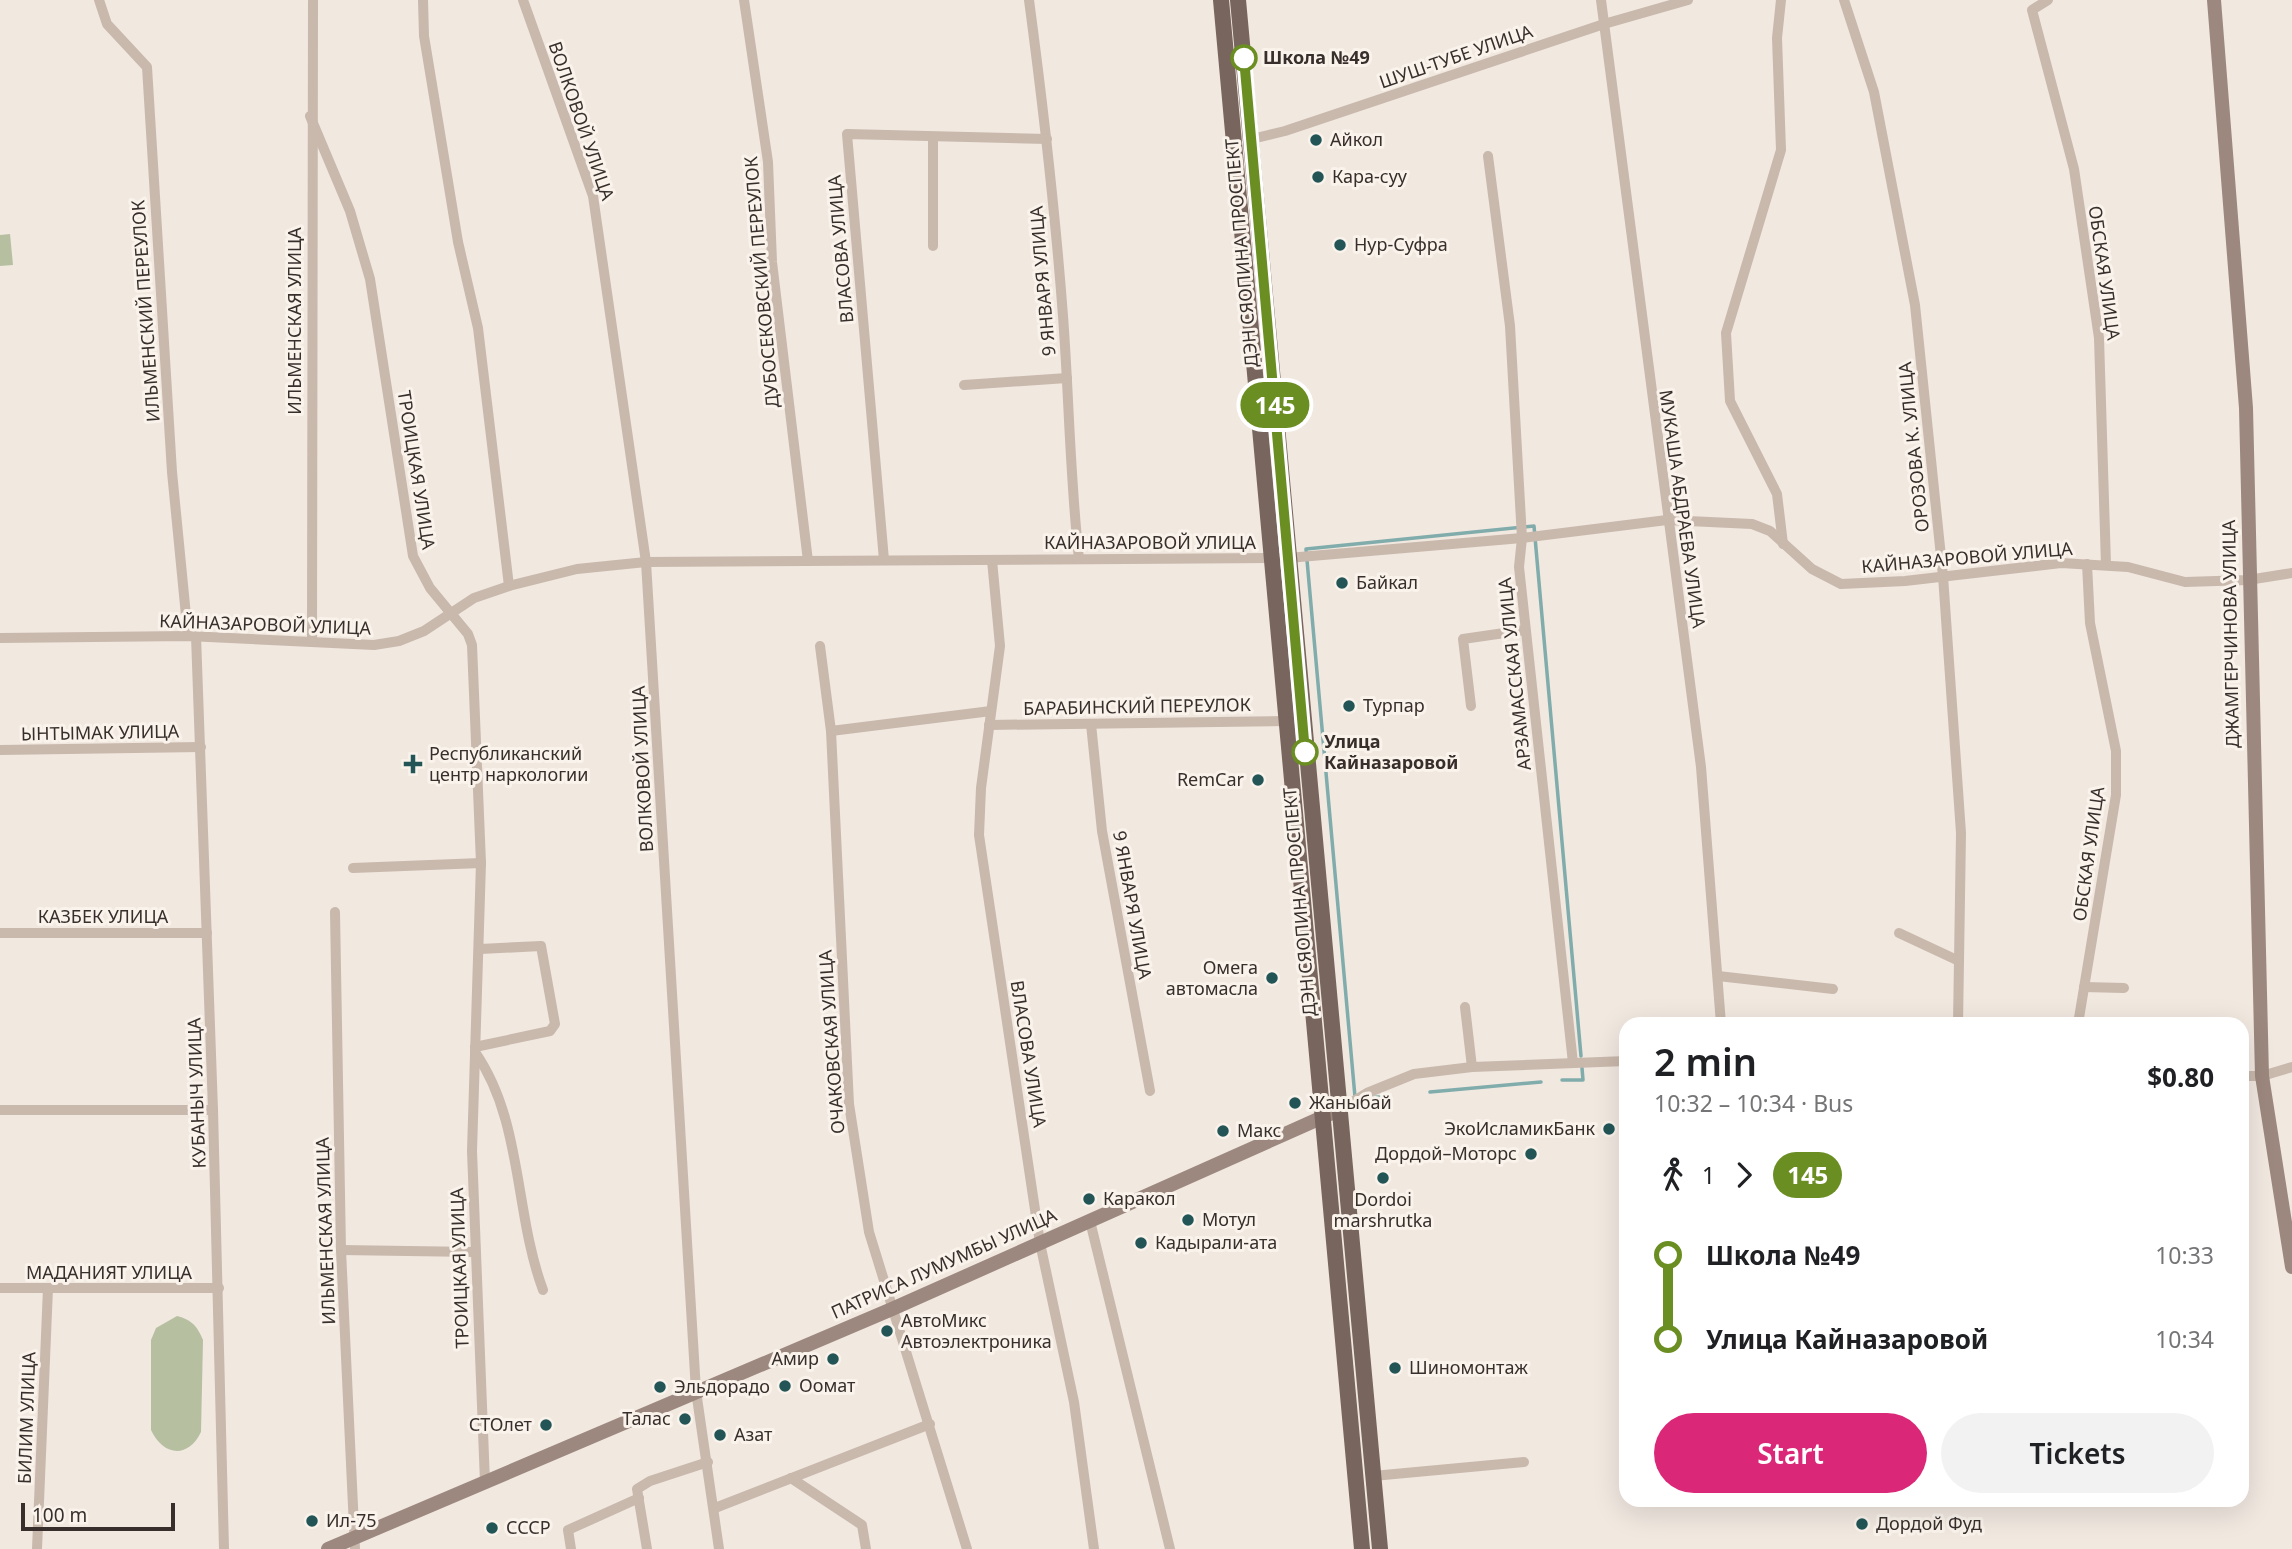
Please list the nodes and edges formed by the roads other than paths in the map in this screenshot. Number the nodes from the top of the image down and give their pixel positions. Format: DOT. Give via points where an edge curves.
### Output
graph roads {
  1 [pos="99,0"];
  2 [pos="313,0"];
  3 [pos="423,0"];
  4 [pos="523,0"];
  5 [pos="744,0"];
  6 [pos="1028,0"];
  7 [pos="1220,0"];
  8 [pos="1238,0"];
  9 [pos="1601,0"];
  10 [pos="1688,0"];
  11 [pos="1782,0"];
  12 [pos="1844,0"];
  13 [pos="2048,0"];
  14 [pos="2214,0"];
  15 [pos="1604,24"];
  16 [pos="310,116"];
  17 [pos="933,137"];
  18 [pos="1047,139"];
  19 [pos="1252,140"];
  20 [pos="1234,141"];
  21 [pos="1488,156"];
  22 [pos="933,246"];
  23 [pos="1067,378"];
  24 [pos="964,385"];
  25 [pos="1667,520"];
  26 [pos="1522,538"];
  27 [pos="1783,544"];
  28 [pos="1079,559"];
  29 [pos="1280,559"];
  30 [pos="884,560"];
  31 [pos="992,560"];
  32 [pos="808,561"];
  33 [pos="646,562"];
  34 [pos="2087,564"];
  35 [pos="2106,565"];
  36 [pos="2292,573"];
  37 [pos="1943,576"];
  38 [pos="2248,580"];
  39 [pos="509,586"];
  40 [pos="449,614"];
  41 [pos="1525,630"];
  42 [pos="192,636"];
  43 [pos="0,638"];
  44 [pos="312,642"];
  45 [pos="820,646"];
  46 [pos="1471,706"];
  47 [pos="991,711"];
  48 [pos="1286,722"];
  49 [pos="1091,724"];
  50 [pos="989,725"];
  51 [pos="831,731"];
  52 [pos="201,747"];
  53 [pos="0,750"];
  54 [pos="1314,848"];
  55 [pos="1297,850"];
  56 [pos="481,863"];
  57 [pos="353,868"];
  58 [pos="335,912"];
  59 [pos="0,933"];
  60 [pos="206,933"];
  61 [pos="1899,933"];
  62 [pos="480,949"];
  63 [pos="1959,961"];
  64 [pos="1718,976"];
  65 [pos="2084,987"];
  66 [pos="2124,988"];
  67 [pos="1833,989"];
  68 [pos="1465,1007"];
  69 [pos="1721,1017"];
  70 [pos="1958,1017"];
  71 [pos="2079,1017"];
  72 [pos="475,1050"];
  73 [pos="1619,1061"];
  74 [pos="1573,1063"];
  75 [pos="2292,1067"];
  76 [pos="1472,1068"];
  77 [pos="2249,1076"];
  78 [pos="2262,1076"];
  79 [pos="1150,1091"];
  80 [pos="0,1110"];
  81 [pos="213,1110"];
  82 [pos="1339,1110"];
  83 [pos="1323,1118"];
  84 [pos="1090,1221"];
  85 [pos="1040,1243"];
  86 [pos="341,1250"];
  87 [pos="474,1252"];
  88 [pos="2292,1267"];
  89 [pos="48,1288"];
  90 [pos="219,1288"];
  91 [pos="0,1289"];
  92 [pos="543,1290"];
  93 [pos="892,1309"];
  94 [pos="696,1391"];
  95 [pos="930,1424"];
  96 [pos="708,1462"];
  97 [pos="1524,1462"];
  98 [pos="1373,1476"];
  99 [pos="792,1478"];
  100 [pos="485,1482"];
  101 [pos="639,1498"];
  102 [pos="715,1508"];
  103 [pos="354,1544"];
  104 [pos="37,1549"];
  105 [pos="224,1549"];
  106 [pos="328,1549"];
  107 [pos="571,1549"];
  108 [pos="647,1549"];
  109 [pos="719,1549"];
  110 [pos="866,1549"];
  111 [pos="967,1549"];
  112 [pos="1094,1549"];
  113 [pos="1170,1549"];
  114 [pos="1362,1549"];
  115 [pos="1380,1549"];
  1 -- 42 [label="street, ИЛЬМЕНСКИЙ ПЕРЕУЛОК" via="107,24 147,67 173,472"];
  2 -- 16 [label="street, ИЛЬМЕНСКАЯ УЛИЦА"];
  3 -- 39 [label="street" via="424,36 458,242 478,328"];
  4 -- 33 [label="street, ВОЛКОВОЙ УЛИЦА" via="593,196"];
  5 -- 32 [label="street, ДУБОСЕКОВСКИЙ ПЕРЕУЛОК" via="768,162 772,262"];
  6 -- 18 [label="street, 9 ЯНВАРЯ УЛИЦА"];
  7 -- 20 [label="main road, ДЭН СЯОПИНА ПРОСПЕКТ"];
  8 -- 19 [label="main road, ДЭН СЯОПИНА ПРОСПЕКТ"];
  9 -- 15 [label="street, МУКАША АБДРАЕВА УЛИЦА"];
  10 -- 15 [label="street, ШУШ-ТУБЕ УЛИЦА"];
  11 -- 27 [label="street" via="1777,38 1781,150 1726,333 1730,401 1777,494"];
  12 -- 37 [label="street, ОРОЗОВА К. УЛИЦА" via="1874,92 1915,305"];
  13 -- 35 [label="street, ОБСКАЯ УЛИЦА" via="2032,10 2074,169 2099,338"];
  14 -- 38 [label="street, ДЖАМГЕРЧИНОВА УЛИЦА" via="2245,408"];
  15 -- 19 [label="street, ШУШ-ТУБЕ УЛИЦА"];
  15 -- 25 [label="street, МУКАША АБДРАЕВА УЛИЦА"];
  16 -- 40 [label="street, ТРОИЦКАЯ УЛИЦА" via="350,211 370,279 413,556"];
  16 -- 44 [label="street, ИЛЬМЕНСКАЯ УЛИЦА"];
  17 -- 18 [label="street, ВЛАСОВА УЛИЦА"];
  17 -- 22 [label="street"];
  17 -- 30 [label="street, ВЛАСОВА УЛИЦА" via="847,134"];
  18 -- 23 [label="street, 9 ЯНВАРЯ УЛИЦА"];
  19 -- 20 [label="street, ШУШ-ТУБЕ УЛИЦА"];
  19 -- 29 [label="main road, ДЭН СЯОПИНА ПРОСПЕКТ"];
  20 -- 29 [label="main road, ДЭН СЯОПИНА ПРОСПЕКТ"];
  21 -- 26 [label="street, АРЗАМАССКАЯ УЛИЦА" via="1510,326"];
  23 -- 24 [label="street"];
  23 -- 28 [label="street, 9 ЯНВАРЯ УЛИЦА" via="1070,483"];
  25 -- 26 [label="street, КАЙНАЗАРОВОЙ УЛИЦА"];
  25 -- 27 [label="street, КАЙНАЗАРОВОЙ УЛИЦА" via="1752,524 1770,531"];
  25 -- 64 [label="street, МУКАША АБДРАЕВА УЛИЦА" via="1701,767"];
  26 -- 29 [label="street, КАЙНАЗАРОВОЙ УЛИЦА"];
  26 -- 41 [label="street, АРЗАМАССКАЯ УЛИЦА" via="1519,566"];
  27 -- 37 [label="street, КАЙНАЗАРОВОЙ УЛИЦА" via="1812,569 1841,584"];
  28 -- 29 [label="street, КАЙНАЗАРОВОЙ УЛИЦА"];
  28 -- 31 [label="street, КАЙНАЗАРОВОЙ УЛИЦА"];
  29 -- 48 [label="main road, ДЭН СЯОПИНА ПРОСПЕКТ"];
  29 -- 54 [label="main road, ДЭН СЯОПИНА ПРОСПЕКТ"];
  30 -- 31 [label="street, КАЙНАЗАРОВОЙ УЛИЦА"];
  30 -- 32 [label="street, КАЙНАЗАРОВОЙ УЛИЦА"];
  31 -- 47 [label="street, ВЛАСОВА УЛИЦА" via="1000,646"];
  32 -- 33 [label="street, КАЙНАЗАРОВОЙ УЛИЦА"];
  33 -- 39 [label="street, КАЙНАЗАРОВОЙ УЛИЦА" via="577,569"];
  33 -- 94 [label="street, ВОЛКОВОЙ УЛИЦА"];
  34 -- 35 [label="street, КАЙНАЗАРОВОЙ УЛИЦА"];
  34 -- 37 [label="street, КАЙНАЗАРОВОЙ УЛИЦА"];
  34 -- 65 [label="street, ОБСКАЯ УЛИЦА" via="2090,623 2116,751 2116,795"];
  35 -- 38 [label="street, КАЙНАЗАРОВОЙ УЛИЦА" via="2185,582"];
  36 -- 38 [label="street, КАЙНАЗАРОВОЙ УЛИЦА"];
  37 -- 63 [label="street, ОРОЗОВА К. УЛИЦА" via="1961,833"];
  38 -- 78 [label="street, ДЖАМГЕРЧИНОВА УЛИЦА"];
  39 -- 40 [label="street, КАЙНАЗАРОВОЙ УЛИЦА" via="474,598"];
  40 -- 44 [label="street, КАЙНАЗАРОВОЙ УЛИЦА" via="400,641 374,645"];
  40 -- 56 [label="street, ТРОИЦКАЯ УЛИЦА" via="472,645"];
  41 -- 46 [label="street" via="1463,639"];
  41 -- 74 [label="street, АРЗАМАССКАЯ УЛИЦА"];
  42 -- 43 [label="street, КАЙНАЗАРОВОЙ УЛИЦА"];
  42 -- 44 [label="street, КАЙНАЗАРОВОЙ УЛИЦА"];
  42 -- 52 [label="street, КУБАНЫЧ УЛИЦА"];
  45 -- 51 [label="street, ОЧАКОВСКАЯ УЛИЦА"];
  47 -- 50 [label="street, ВЛАСОВА УЛИЦА"];
  47 -- 51 [label="street"];
  48 -- 49 [label="street, БАРАБИНСКИЙ ПЕРЕУЛОК"];
  48 -- 55 [label="main road, ДЭН СЯОПИНА ПРОСПЕКТ"];
  49 -- 50 [label="street, БАРАБИНСКИЙ ПЕРЕУЛОК"];
  49 -- 79 [label="street, 9 ЯНВАРЯ УЛИЦА" via="1102,831"];
  50 -- 85 [label="street, ВЛАСОВА УЛИЦА" via="979,835"];
  51 -- 93 [label="street, ОЧАКОВСКАЯ УЛИЦА" via="849,1104 869,1232"];
  52 -- 53 [label="street, ЫНТЫМАК УЛИЦА"];
  52 -- 60 [label="street, КУБАНЫЧ УЛИЦА"];
  54 -- 55 [label="main road"];
  54 -- 82 [label="main road, ДЭН СЯОПИНА ПРОСПЕКТ"];
  55 -- 83 [label="main road, ДЭН СЯОПИНА ПРОСПЕКТ"];
  56 -- 57 [label="street"];
  56 -- 62 [label="street, ТРОИЦКАЯ УЛИЦА"];
  58 -- 86 [label="street, ИЛЬМЕНСКАЯ УЛИЦА"];
  59 -- 60 [label="street, КАЗБЕК УЛИЦА"];
  60 -- 81 [label="street, КУБАНЫЧ УЛИЦА"];
  61 -- 63 [label="street"];
  62 -- 72 [label="street, ТРОИЦКАЯ УЛИЦА"];
  62 -- 72 [label="street" via="541,946 555,1024 550,1031"];
  63 -- 70 [label="street, ОРОЗОВА К. УЛИЦА"];
  64 -- 67 [label="street"];
  64 -- 69 [label="street, МУКАША АБДРАЕВА УЛИЦА"];
  65 -- 66 [label="street"];
  65 -- 71 [label="street, ОБСКАЯ УЛИЦА"];
  68 -- 76 [label="street"];
  72 -- 87 [label="street, ТРОИЦКАЯ УЛИЦА"];
  72 -- 92 [label="street" via="492,1076 505,1112"];
  73 -- 74 [label="street, ПАТРИСА ЛУМУМБЫ УЛИЦА"];
  74 -- 76 [label="street, ПАТРИСА ЛУМУМБЫ УЛИЦА"];
  75 -- 78 [label="street"];
  76 -- 82 [label="street, ПАТРИСА ЛУМУМБЫ УЛИЦА" via="1414,1074"];
  77 -- 78 [label="street"];
  78 -- 88 [label="street, ДЖАМГЕРЧИНОВА УЛИЦА"];
  80 -- 81 [label="street"];
  81 -- 90 [label="street, КУБАНЫЧ УЛИЦА"];
  82 -- 83 [label="street, ПАТРИСА ЛУМУМБЫ УЛИЦА"];
  82 -- 98 [label="main road, ДЭН СЯОПИНА ПРОСПЕКТ"];
  83 -- 84 [label="street, ПАТРИСА ЛУМУМБЫ УЛИЦА"];
  83 -- 114 [label="main road, ДЭН СЯОПИНА ПРОСПЕКТ"];
  84 -- 85 [label="street, ПАТРИСА ЛУМУМБЫ УЛИЦА"];
  84 -- 113 [label="street"];
  85 -- 93 [label="street, ПАТРИСА ЛУМУМБЫ УЛИЦА"];
  85 -- 112 [label="street, ВЛАСОВА УЛИЦА" via="1074,1402"];
  86 -- 87 [label="street"];
  86 -- 103 [label="street, ИЛЬМЕНСКАЯ УЛИЦА"];
  87 -- 100 [label="street, ТРОИЦКАЯ УЛИЦА"];
  89 -- 90 [label="street, МАДАНИЯТ УЛИЦА"];
  89 -- 91 [label="street, МАДАНИЯТ УЛИЦА"];
  89 -- 104 [label="street, БИЛИМ УЛИЦА"];
  90 -- 105 [label="street, КУБАНЫЧ УЛИЦА"];
  93 -- 94 [label="street, ПАТРИСА ЛУМУМБЫ УЛИЦА"];
  93 -- 95 [label="street, ОЧАКОВСКАЯ УЛИЦА"];
  94 -- 96 [label="street, ВОЛКОВОЙ УЛИЦА"];
  94 -- 100 [label="street, ПАТРИСА ЛУМУМБЫ УЛИЦА"];
  95 -- 99 [label="street"];
  95 -- 111 [label="street, ОЧАКОВСКАЯ УЛИЦА"];
  96 -- 101 [label="street" via="650,1480 637,1489"];
  96 -- 102 [label="street, ВОЛКОВОЙ УЛИЦА"];
  97 -- 98 [label="street"];
  98 -- 115 [label="main road, ДЭН СЯОПИНА ПРОСПЕКТ"];
  99 -- 102 [label="street"];
  99 -- 110 [label="street" via="862,1525"];
  100 -- 103 [label="street, ПАТРИСА ЛУМУМБЫ УЛИЦА"];
  101 -- 107 [label="street" via="568,1530"];
  101 -- 108 [label="street"];
  102 -- 109 [label="street, ВОЛКОВОЙ УЛИЦА"];
  103 -- 106 [label="street, ПАТРИСА ЛУМУМБЫ УЛИЦА"];
}
